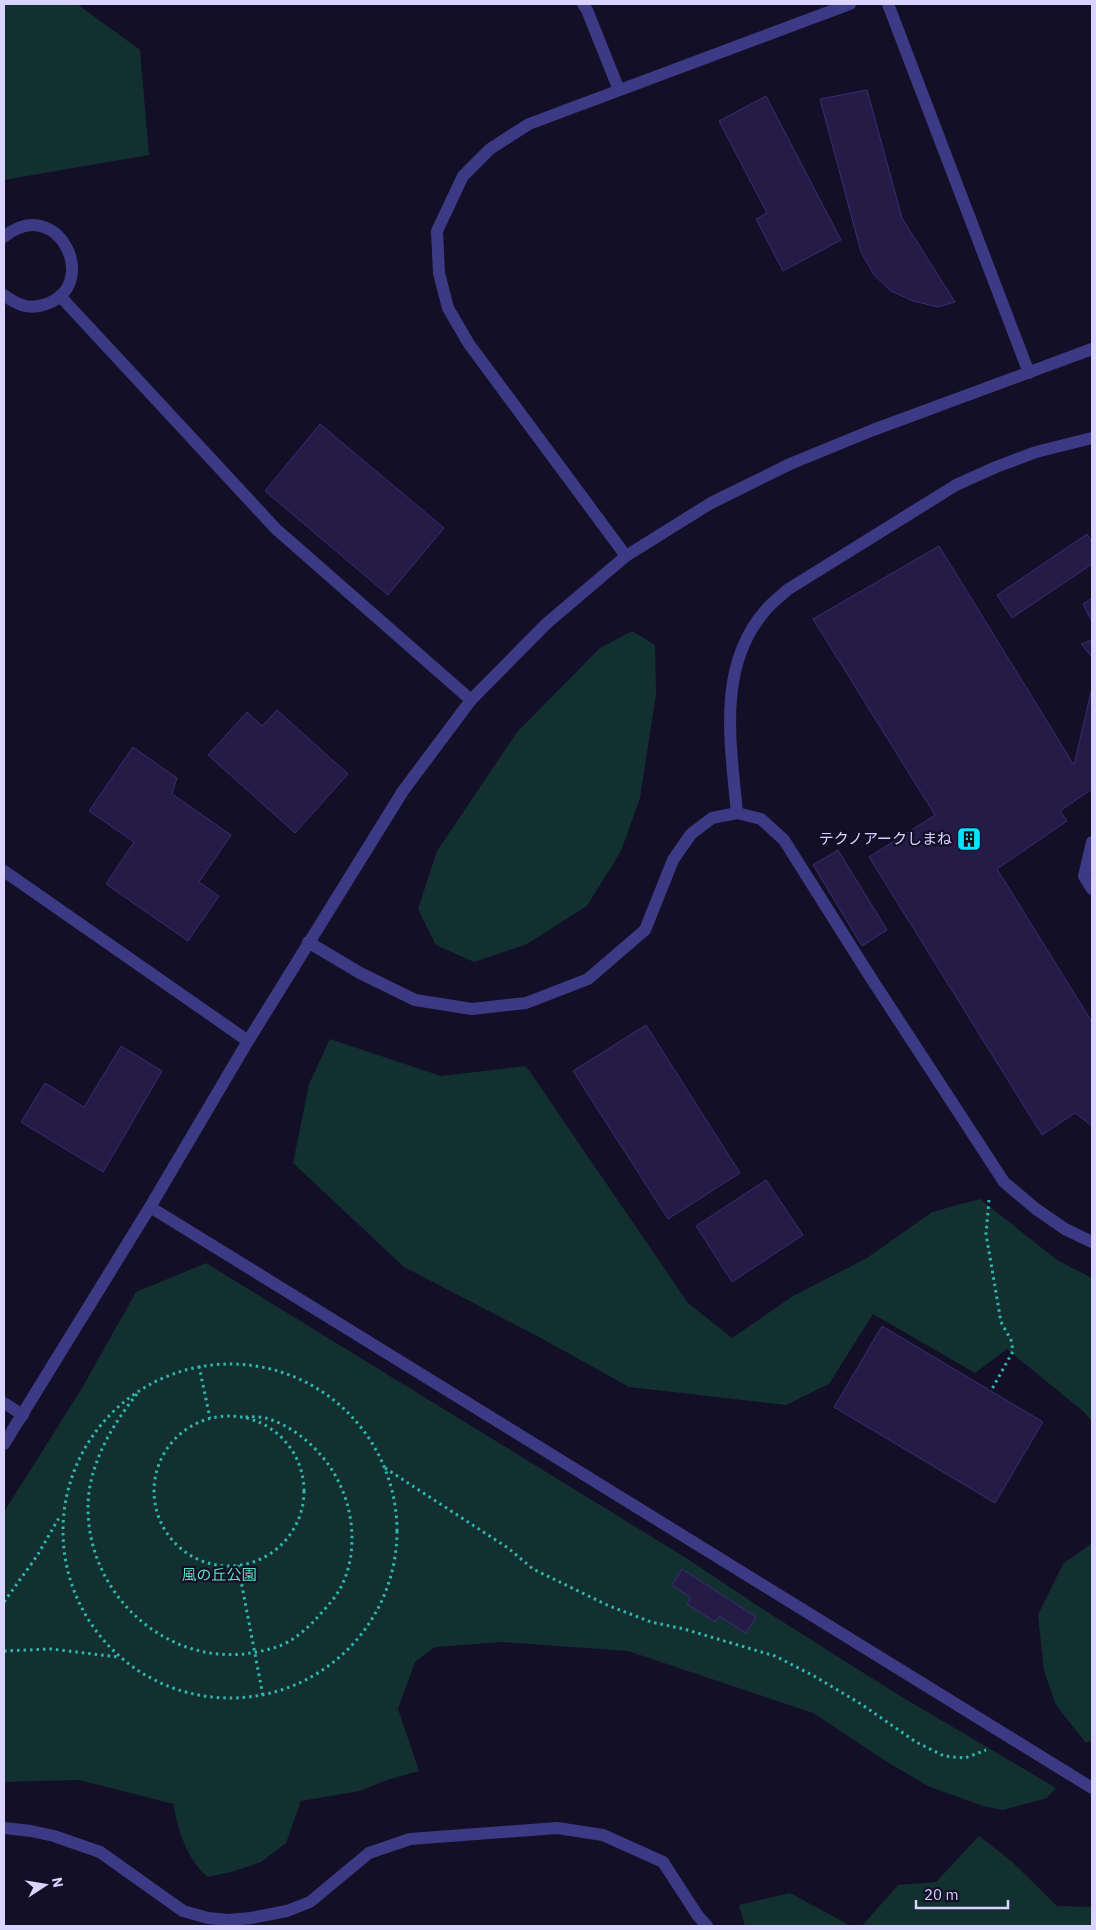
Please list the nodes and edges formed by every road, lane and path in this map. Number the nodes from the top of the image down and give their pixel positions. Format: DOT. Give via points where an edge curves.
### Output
graph roads {
  1 [pos="583,4"];
  2 [pos="850,4"];
  3 [pos="888,4"];
  4 [pos="619,90"];
  5 [pos="4,237"];
  6 [pos="4,295"];
  7 [pos="60,296"];
  8 [pos="1092,349"];
  9 [pos="1029,373"];
  10 [pos="1092,438"];
  11 [pos="626,556"];
  12 [pos="471,700"];
  13 [pos="737,813"];
  14 [pos="1092,842"];
  15 [pos="4,871"];
  16 [pos="1092,889"];
  17 [pos="308,942"];
  18 [pos="248,1041"];
  19 [pos="1004,1182"];
  20 [pos="150,1208"];
  21 [pos="1092,1242"];
  22 [pos="199,1366"];
  23 [pos="993,1388"];
  24 [pos="140,1390"];
  25 [pos="4,1404"];
  26 [pos="23,1415"];
  27 [pos="243,1417"];
  28 [pos="210,1418"];
  29 [pos="4,1444"];
  30 [pos="384,1467"];
  31 [pos="60,1516"];
  32 [pos="238,1565"];
  33 [pos="4,1602"];
  34 [pos="4,1651"];
  35 [pos="255,1653"];
  36 [pos="119,1657"];
  37 [pos="262,1696"];
  38 [pos="991,1746"];
  39 [pos="1092,1788"];
  40 [pos="4,1828"];
  41 [pos="707,1926"];
  1 -- 4 [label="street"];
  2 -- 4 [label="street"];
  3 -- 9 [label="street"];
  4 -- 11 [label="street" via="529,124 490,149 463,176 437,230 438,273 448,308 469,344"];
  5 -- 7 [label="street" via="30,225 44,227 57,234 72,257 69,284"];
  6 -- 7 [label="street" via="25,307 50,303"];
  7 -- 12 [label="street" via="276,529"];
  8 -- 9 [label="street"];
  9 -- 11 [label="street" via="790,464 711,503"];
  10 -- 13 [label="street" via="1036,452 956,485 787,590 765,611 748,634 731,690 729,718"];
  11 -- 12 [label="street" via="546,624"];
  12 -- 17 [label="street" via="403,791"];
  13 -- 17 [label="street" via="712,818 692,834 673,860 645,930 588,979 526,1003 472,1008 415,1000"];
  13 -- 19 [label="street" via="760,819 784,840"];
  14 -- 16 [label="street" via="1084,876"];
  15 -- 18 [label="street"];
  17 -- 18 [label="street"];
  18 -- 20 [label="street"];
  19 -- 21 [label="street" via="1065,1229"];
  19 -- 23 [label="path" via="988,1202 986,1234 1001,1322 1013,1351"];
  20 -- 26 [label="street"];
  20 -- 39 [label="street"];
  22 -- 24 [label="path"];
  22 -- 28 [label="path"];
  22 -- 30 [label="path" via="251,1365 276,1370 311,1385 355,1421 368,1436"];
  24 -- 35 [label="path" via="121,1413 98,1458 90,1490 89,1525 105,1579 129,1611 176,1644 214,1654"];
  24 -- 36 [label="path" via="111,1414 87,1444 71,1479 63,1516 65,1561 74,1592 88,1620"];
  25 -- 26 [label="street"];
  26 -- 29 [label="street"];
  27 -- 28 [label="path"];
  27 -- 32 [label="path" via="264,1424 282,1437 299,1462 305,1495 296,1526 287,1540 262,1560"];
  27 -- 35 [label="path" via="267,1418 283,1424 318,1452 340,1484 352,1523 350,1560 339,1593 297,1636"];
  28 -- 32 [label="path" via="185,1430 165,1452 155,1481 157,1511 172,1540 184,1551 214,1564"];
  30 -- 37 [label="path" via="394,1501 397,1533 394,1564 378,1609 360,1636 326,1669 298,1684"];
  30 -- 38 [label="path" via="508,1548 533,1569 607,1605 651,1622 775,1656 814,1676 916,1742 944,1756 965,1758"];
  31 -- 33 [label="path" via="37,1556"];
  32 -- 35 [label="path"];
  34 -- 36 [label="path" via="51,1649"];
  35 -- 37 [label="path"];
  36 -- 37 [label="path" via="145,1676 189,1694 220,1699"];
  40 -- 41 [label="street" via="54,1836 100,1852 183,1910 208,1918 229,1920 287,1911 310,1902 369,1853 410,1839 557,1828 603,1835 663,1862"];
}
